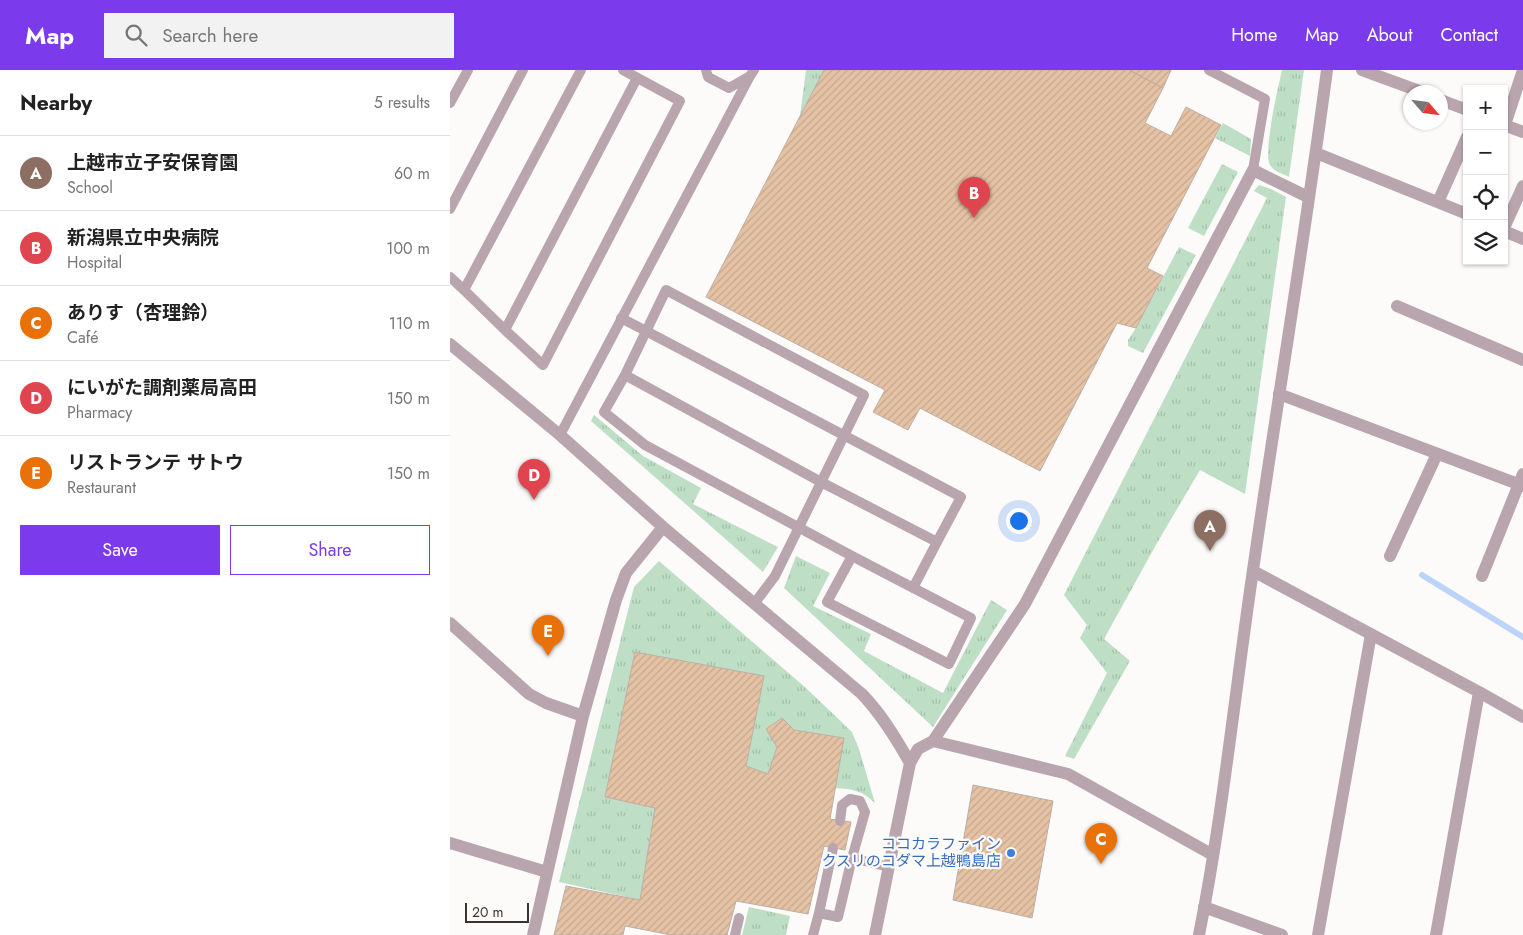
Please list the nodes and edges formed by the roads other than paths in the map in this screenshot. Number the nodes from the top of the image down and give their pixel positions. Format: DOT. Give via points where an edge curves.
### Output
graph roads {
  1 [pos="468,70"];
  2 [pos="523,70"];
  3 [pos="581,70"];
  4 [pos="623,70"];
  5 [pos="706,70"];
  6 [pos="1209,70"];
  7 [pos="1327,70"];
  8 [pos="1362,70"];
  9 [pos="1402,70"];
  10 [pos="1523,70"];
  11 [pos="752,73"];
  12 [pos="637,78"];
  13 [pos="1397,82"];
  14 [pos="1404,85"];
  15 [pos="450,103"];
  16 [pos="1448,103"];
  17 [pos="1463,109"];
  18 [pos="1508,116"];
  19 [pos="1508,126"];
  20 [pos="1523,132"];
  21 [pos="1463,146"];
  22 [pos="1316,153"];
  23 [pos="1253,170"];
  24 [pos="1523,186"];
  25 [pos="1308,197"];
  26 [pos="1438,202"];
  27 [pos="450,209"];
  28 [pos="1463,212"];
  29 [pos="1508,221"];
  30 [pos="1508,232"];
  31 [pos="1523,239"];
  32 [pos="450,277"];
  33 [pos="464,290"];
  34 [pos="1396,306"];
  35 [pos="621,318"];
  36 [pos="505,330"];
  37 [pos="646,331"];
  38 [pos="450,344"];
  39 [pos="1523,360"];
  40 [pos="625,375"];
  41 [pos="1279,394"];
  42 [pos="560,435"];
  43 [pos="844,436"];
  44 [pos="1437,454"];
  45 [pos="1521,481"];
  46 [pos="821,482"];
  47 [pos="663,527"];
  48 [pos="799,528"];
  49 [pos="937,542"];
  50 [pos="852,556"];
  51 [pos="1390,556"];
  52 [pos="1253,570"];
  53 [pos="1482,576"];
  54 [pos="913,588"];
  55 [pos="754,604"];
  56 [pos="450,623"];
  57 [pos="1371,634"];
  58 [pos="1480,692"];
  59 [pos="583,716"];
  60 [pos="1523,717"];
  61 [pos="934,741"];
  62 [pos="910,762"];
  63 [pos="840,820"];
  64 [pos="450,843"];
  65 [pos="833,848"];
  66 [pos="1213,856"];
  67 [pos="852,858"];
  68 [pos="889,868"];
  69 [pos="547,872"];
  70 [pos="1204,907"];
  71 [pos="818,913"];
  72 [pos="739,918"];
  73 [pos="533,935"];
  74 [pos="735,935"];
  75 [pos="814,935"];
  76 [pos="875,935"];
  77 [pos="1199,935"];
  78 [pos="1282,935"];
  79 [pos="1318,935"];
  80 [pos="1436,935"];
  1 -- 15 [label="lane"];
  2 -- 27 [label="lane"];
  3 -- 33 [label="lane"];
  4 -- 12 [label="lane"];
  5 -- 11 [label="lane" via="708,77 729,88"];
  6 -- 23 [label="lane" via="1265,99"];
  7 -- 22 [label="street"];
  8 -- 13 [label="street"];
  9 -- 13 [label="street"];
  10 -- 18 [label="street"];
  11 -- 35 [label="lane"];
  12 -- 36 [label="lane"];
  12 -- 36 [label="lane" via="680,101 543,365"];
  13 -- 14 [label="street"];
  16 -- 17 [label="street"];
  19 -- 20 [label="street"];
  21 -- 26 [label="street"];
  22 -- 25 [label="street"];
  22 -- 26 [label="street"];
  23 -- 25 [label="street"];
  23 -- 61 [label="street" via="1025,604"];
  24 -- 29 [label="street"];
  25 -- 41 [label="street"];
  26 -- 28 [label="street"];
  30 -- 31 [label="street"];
  32 -- 33 [label="lane"];
  33 -- 36 [label="lane"];
  34 -- 39 [label="street"];
  35 -- 37 [label="lane"];
  35 -- 42 [label="lane"];
  37 -- 40 [label="lane"];
  37 -- 43 [label="lane"];
  37 -- 43 [label="lane" via="666,290 675,294 864,395"];
  38 -- 42 [label="street"];
  40 -- 46 [label="lane"];
  40 -- 48 [label="lane" via="604,412 645,445"];
  41 -- 44 [label="street"];
  41 -- 52 [label="street"];
  42 -- 47 [label="street"];
  43 -- 46 [label="lane"];
  43 -- 49 [label="lane" via="961,497"];
  44 -- 45 [label="street"];
  44 -- 51 [label="street"];
  45 -- 53 [label="street"];
  46 -- 48 [label="lane"];
  46 -- 49 [label="lane"];
  47 -- 55 [label="street"];
  47 -- 59 [label="street" via="626,573"];
  48 -- 50 [label="lane"];
  48 -- 55 [label="lane" via="775,576"];
  49 -- 54 [label="lane"];
  50 -- 54 [label="lane"];
  50 -- 54 [label="lane" via="827,602 949,664 971,618"];
  52 -- 57 [label="street"];
  52 -- 66 [label="street"];
  55 -- 62 [label="street" via="862,694 882,716"];
  56 -- 59 [label="street" via="529,694"];
  57 -- 58 [label="street"];
  57 -- 79 [label="street"];
  58 -- 60 [label="street"];
  58 -- 80 [label="street"];
  59 -- 69 [label="street"];
  61 -- 62 [label="street" via="918,749"];
  61 -- 66 [label="street" via="1068,774"];
  62 -- 68 [label="street"];
  63 -- 67 [label="lane" via="842,805 850,799 860,801 865,812"];
  64 -- 69 [label="street"];
  65 -- 71 [label="lane"];
  66 -- 70 [label="street"];
  67 -- 68 [label="lane"];
  67 -- 71 [label="lane" via="838,917"];
  68 -- 76 [label="street"];
  69 -- 73 [label="street"];
  70 -- 77 [label="street"];
  70 -- 78 [label="street"];
  71 -- 75 [label="lane"];
  72 -- 74 [label="lane"];
}
